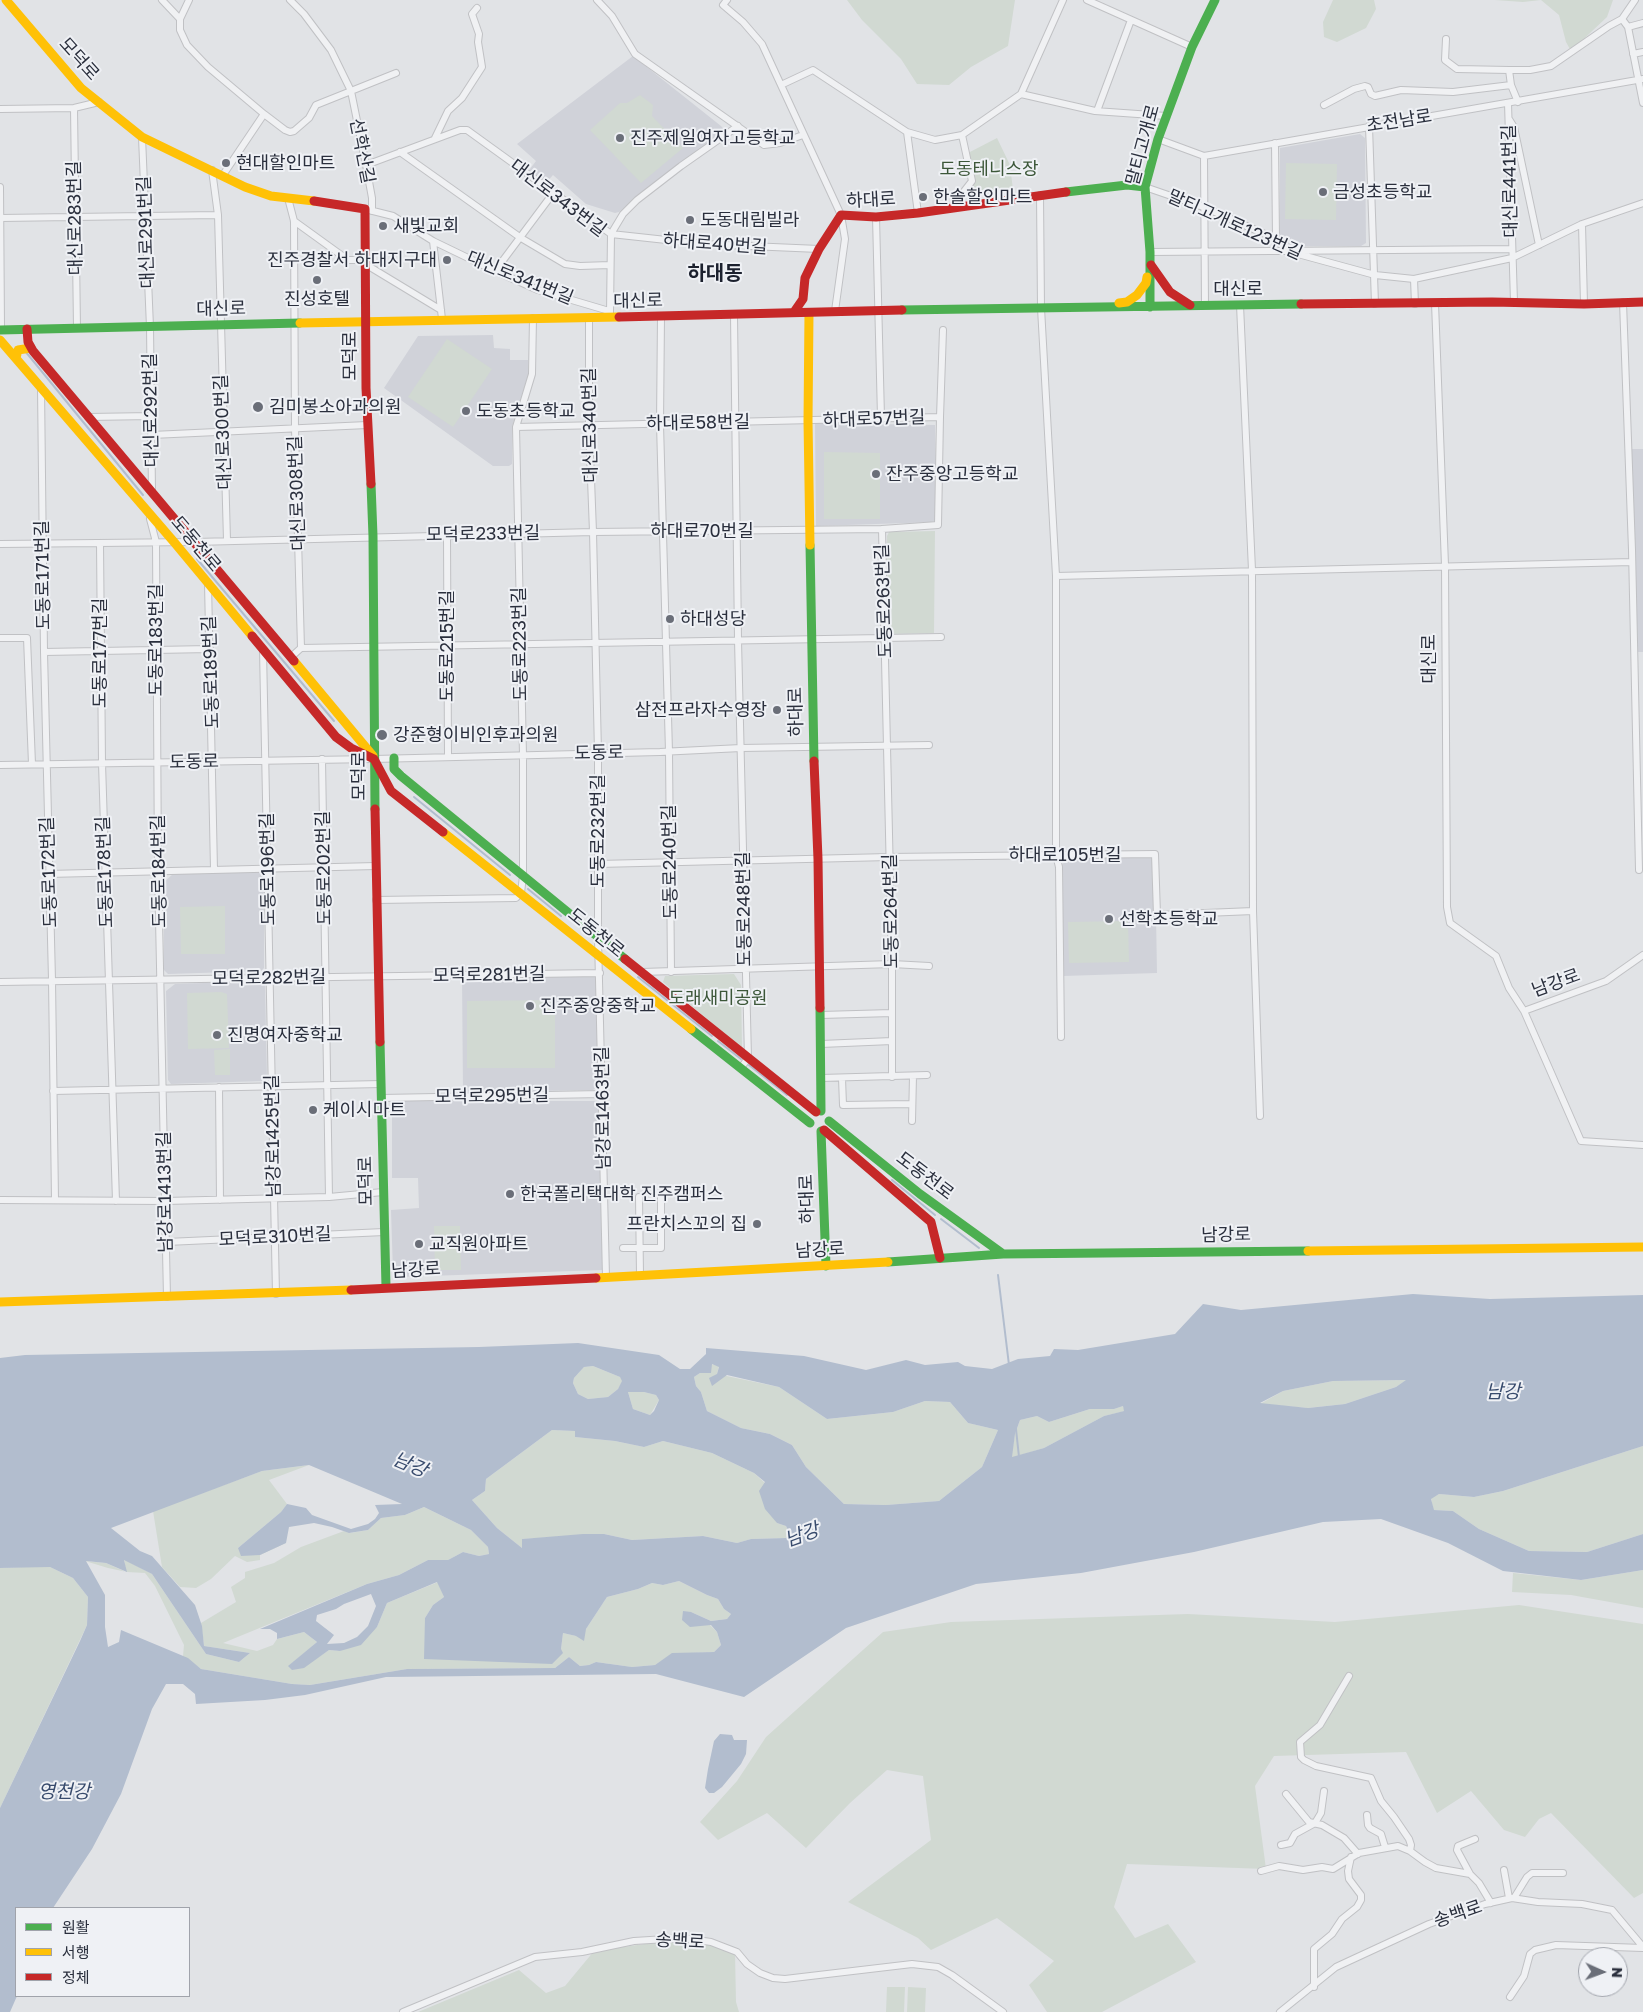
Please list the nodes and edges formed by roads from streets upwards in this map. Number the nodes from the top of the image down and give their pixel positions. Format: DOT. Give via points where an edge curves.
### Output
graph roads {
  1 [pos="6,0"];
  2 [pos="162,0"];
  3 [pos="189,0"];
  4 [pos="290,0"];
  5 [pos="597,0"];
  6 [pos="1063,0"];
  7 [pos="1087,0"];
  8 [pos="1215,0"];
  9 [pos="1634,0"];
  10 [pos="725,2"];
  11 [pos="477,8"];
  12 [pos="180,19"];
  13 [pos="1622,19"];
  14 [pos="1131,20"];
  15 [pos="1643,23"];
  16 [pos="1628,27"];
  17 [pos="1446,39"];
  18 [pos="1192,47"];
  19 [pos="1643,52"];
  20 [pos="1633,54"];
  21 [pos="1509,70"];
  22 [pos="396,73"];
  23 [pos="1641,79"];
  24 [pos="781,85"];
  25 [pos="1511,85"];
  26 [pos="351,91"];
  27 [pos="1020,94"];
  28 [pos="98,102"];
  29 [pos="1518,102"];
  30 [pos="1643,103"];
  31 [pos="1324,104"];
  32 [pos="1508,104"];
  33 [pos="74,108"];
  34 [pos="0,109"];
  35 [pos="1097,111"];
  36 [pos="264,114"];
  37 [pos="1166,116"];
  38 [pos="1508,118"];
  39 [pos="738,126"];
  40 [pos="1369,126"];
  41 [pos="907,132"];
  42 [pos="803,135"];
  43 [pos="962,136"];
  44 [pos="142,137"];
  45 [pos="435,138"];
  46 [pos="1158,139"];
  47 [pos="1275,143"];
  48 [pos="400,152"];
  49 [pos="1204,156"];
  50 [pos="366,165"];
  51 [pos="212,170"];
  52 [pos="223,175"];
  53 [pos="0,187"];
  54 [pos="1145,187"];
  55 [pos="554,192"];
  56 [pos="1040,195"];
  57 [pos="288,198"];
  58 [pos="1643,203"];
  59 [pos="951,208"];
  60 [pos="1205,208"];
  61 [pos="368,210"];
  62 [pos="918,213"];
  63 [pos="218,215"];
  64 [pos="841,215"];
  65 [pos="147,216"];
  66 [pos="74,217"];
  67 [pos="876,217"];
  68 [pos="0,218"];
  69 [pos="294,221"];
  70 [pos="1582,224"];
  71 [pos="611,234"];
  72 [pos="521,238"];
  73 [pos="1276,240"];
  74 [pos="433,241"];
  75 [pos="1539,245"];
  76 [pos="819,249"];
  77 [pos="1512,249"];
  78 [pos="1287,251"];
  79 [pos="1372,251"];
  80 [pos="1150,252"];
  81 [pos="1205,252"];
  82 [pos="1512,258"];
  83 [pos="364,262"];
  84 [pos="1150,264"];
  85 [pos="610,265"];
  86 [pos="495,271"];
  87 [pos="1375,275"];
  88 [pos="1414,279"];
  89 [pos="1514,302"];
  90 [pos="1623,302"];
  91 [pos="1643,302"];
  92 [pos="1375,304"];
  93 [pos="1415,304"];
  94 [pos="1435,304"];
  95 [pos="1584,304"];
  96 [pos="1190,305"];
  97 [pos="1205,305"];
  98 [pos="1240,305"];
  99 [pos="1106,306"];
  100 [pos="1150,306"];
  101 [pos="1041,308"];
  102 [pos="880,310"];
  103 [pos="835,311"];
  104 [pos="794,312"];
  105 [pos="809,313"];
  106 [pos="610,314"];
  107 [pos="442,315"];
  108 [pos="734,315"];
  109 [pos="661,316"];
  110 [pos="533,318"];
  111 [pos="588,318"];
  112 [pos="366,321"];
  113 [pos="293,323"];
  114 [pos="221,325"];
  115 [pos="150,327"];
  116 [pos="1,328"];
  117 [pos="77,328"];
  118 [pos="27,329"];
  119 [pos="943,330"];
  120 [pos="0,340"];
  121 [pos="31,348"];
  122 [pos="16,358"];
  123 [pos="41,387"];
  124 [pos="88,416"];
  125 [pos="152,416"];
  126 [pos="940,417"];
  127 [pos="881,418"];
  128 [pos="808,421"];
  129 [pos="735,422"];
  130 [pos="660,424"];
  131 [pos="367,425"];
  132 [pos="589,426"];
  133 [pos="516,427"];
  134 [pos="295,429"];
  135 [pos="223,432"];
  136 [pos="152,435"];
  137 [pos="152,492"];
  138 [pos="150,519"];
  139 [pos="178,522"];
  140 [pos="882,529"];
  141 [pos="163,530"];
  142 [pos="810,530"];
  143 [pos="737,531"];
  144 [pos="593,532"];
  145 [pos="664,532"];
  146 [pos="517,534"];
  147 [pos="373,536"];
  148 [pos="447,536"];
  149 [pos="298,539"];
  150 [pos="227,540"];
  151 [pos="156,542"];
  152 [pos="174,542"];
  153 [pos="195,542"];
  154 [pos="0,544"];
  155 [pos="43,544"];
  156 [pos="100,544"];
  157 [pos="204,554"];
  158 [pos="1632,562"];
  159 [pos="192,564"];
  160 [pos="1445,565"];
  161 [pos="1252,570"];
  162 [pos="1056,576"];
  163 [pos="208,583"];
  164 [pos="941,637"];
  165 [pos="0,638"];
  166 [pos="885,638"];
  167 [pos="812,639"];
  168 [pos="738,640"];
  169 [pos="666,642"];
  170 [pos="520,644"];
  171 [pos="594,644"];
  172 [pos="375,646"];
  173 [pos="447,646"];
  174 [pos="301,648"];
  175 [pos="210,649"];
  176 [pos="155,650"];
  177 [pos="263,650"];
  178 [pos="44,652"];
  179 [pos="100,652"];
  180 [pos="291,657"];
  181 [pos="353,731"];
  182 [pos="338,738"];
  183 [pos="929,745"];
  184 [pos="887,746"];
  185 [pos="741,748"];
  186 [pos="813,748"];
  187 [pos="669,752"];
  188 [pos="598,753"];
  189 [pos="523,755"];
  190 [pos="448,757"];
  191 [pos="374,758"];
  192 [pos="394,758"];
  193 [pos="266,760"];
  194 [pos="322,760"];
  195 [pos="213,761"];
  196 [pos="157,762"];
  197 [pos="102,763"];
  198 [pos="32,764"];
  199 [pos="46,764"];
  200 [pos="0,765"];
  201 [pos="400,776"];
  202 [pos="391,791"];
  203 [pos="1056,855"];
  204 [pos="890,857"];
  205 [pos="818,859"];
  206 [pos="743,860"];
  207 [pos="670,862"];
  208 [pos="598,864"];
  209 [pos="376,866"];
  210 [pos="324,867"];
  211 [pos="269,869"];
  212 [pos="214,870"];
  213 [pos="1639,870"];
  214 [pos="158,872"];
  215 [pos="48,874"];
  216 [pos="105,874"];
  217 [pos="523,876"];
  218 [pos="521,893"];
  219 [pos="376,900"];
  220 [pos="1253,911"];
  221 [pos="598,938"];
  222 [pos="599,956"];
  223 [pos="1643,956"];
  224 [pos="622,957"];
  225 [pos="892,964"];
  226 [pos="929,966"];
  227 [pos="820,967"];
  228 [pos="616,969"];
  229 [pos="745,969"];
  230 [pos="600,972"];
  231 [pos="642,972"];
  232 [pos="671,972"];
  233 [pos="326,977"];
  234 [pos="378,977"];
  235 [pos="270,978"];
  236 [pos="52,980"];
  237 [pos="161,980"];
  238 [pos="108,981"];
  239 [pos="0,982"];
  240 [pos="1524,1011"];
  241 [pos="892,1013"];
  242 [pos="821,1015"];
  243 [pos="714,1030"];
  244 [pos="1061,1037"];
  245 [pos="707,1041"];
  246 [pos="892,1041"];
  247 [pos="821,1044"];
  248 [pos="748,1058"];
  249 [pos="741,1068"];
  250 [pos="927,1075"];
  251 [pos="892,1076"];
  252 [pos="912,1076"];
  253 [pos="822,1078"];
  254 [pos="842,1078"];
  255 [pos="381,1084"];
  256 [pos="327,1086"];
  257 [pos="219,1087"];
  258 [pos="273,1087"];
  259 [pos="163,1088"];
  260 [pos="112,1090"];
  261 [pos="53,1091"];
  262 [pos="602,1094"];
  263 [pos="381,1098"];
  264 [pos="912,1104"];
  265 [pos="818,1112"];
  266 [pos="1260,1116"];
  267 [pos="829,1121"];
  268 [pos="912,1121"];
  269 [pos="810,1123"];
  270 [pos="822,1130"];
  271 [pos="1643,1145"];
  272 [pos="382,1192"];
  273 [pos="329,1197"];
  274 [pos="639,1197"];
  275 [pos="661,1197"];
  276 [pos="274,1198"];
  277 [pos="0,1200"];
  278 [pos="55,1200"];
  279 [pos="220,1200"];
  280 [pos="116,1201"];
  281 [pos="165,1201"];
  282 [pos="936,1206"];
  283 [pos="926,1217"];
  284 [pos="384,1232"];
  285 [pos="276,1238"];
  286 [pos="166,1242"];
  287 [pos="1643,1247"];
  288 [pos="623,1248"];
  289 [pos="639,1248"];
  290 [pos="1003,1254"];
  291 [pos="940,1258"];
  292 [pos="826,1266"];
  293 [pos="640,1275"];
  294 [pos="606,1277"];
  295 [pos="386,1287"];
  296 [pos="276,1294"];
  297 [pos="167,1297"];
  298 [pos="0,1302"];
  299 [pos="1349,1676"];
  300 [pos="1324,1791"];
  301 [pos="1286,1794"];
  302 [pos="1367,1815"];
  303 [pos="1316,1823"];
  304 [pos="1475,1839"];
  305 [pos="1281,1845"];
  306 [pos="1385,1848"];
  307 [pos="1410,1851"];
  308 [pos="1358,1854"];
  309 [pos="1351,1857"];
  310 [pos="1504,1870"];
  311 [pos="1261,1871"];
  312 [pos="1563,1873"];
  313 [pos="1470,1874"];
  314 [pos="1512,1898"];
  315 [pos="1491,1903"];
  316 [pos="1643,1948"];
  317 [pos="1314,1987"];
  318 [pos="1510,1997"];
  319 [pos="403,2012"];
  320 [pos="1003,2012"];
  321 [pos="1280,2012"];
  1 -- 28 [label="street, 모덕로" via="81,88"];
  2 -- 12 [label="street"];
  3 -- 12 [label="street"];
  4 -- 26 [label="street, 선학산길" via="331,50"];
  5 -- 39 [label="street" via="612,16 635,54"];
  6 -- 27 [label="street"];
  7 -- 14 [label="street"];
  8 -- 18 [label="street, 말티고개로"];
  9 -- 13 [label="street"];
  10 -- 24 [label="street" via="762,44"];
  11 -- 45 [label="street" via="472,14 479,34 482,67 462,98 448,111"];
  12 -- 36 [label="street" via="180,30 187,45"];
  13 -- 16 [label="street"];
  13 -- 21 [label="street" via="1551,66"];
  14 -- 18 [label="street"];
  14 -- 35 [label="street"];
  15 -- 16 [label="street"];
  16 -- 20 [label="street"];
  17 -- 21 [label="street" via="1444,60 1457,69"];
  18 -- 37 [label="street, 말티고개로"];
  19 -- 20 [label="street"];
  20 -- 23 [label="street"];
  21 -- 25 [label="street"];
  22 -- 26 [label="street"];
  23 -- 29 [label="street, 초전남로"];
  23 -- 30 [label="street"];
  24 -- 41 [label="street" via="813,70"];
  24 -- 42 [label="street"];
  25 -- 29 [label="street"];
  25 -- 31 [label="street" via="1452,92 1401,90 1375,96 1368,87 1362,87"];
  26 -- 36 [label="street" via="316,105 309,118 294,131 290,132"];
  26 -- 50 [label="street, 선학산길"];
  27 -- 35 [label="street"];
  27 -- 43 [label="street"];
  28 -- 33 [label="street"];
  28 -- 44 [label="street, 모덕로"];
  29 -- 32 [label="street, 초전남로"];
  32 -- 38 [label="street, 대신로441번길"];
  32 -- 40 [label="street, 초전남로"];
  33 -- 34 [label="street"];
  33 -- 66 [label="street, 대신로283번길"];
  35 -- 37 [label="street"];
  36 -- 52 [label="street"];
  37 -- 46 [label="street, 말티고개로"];
  38 -- 75 [label="street" via="1514,127"];
  38 -- 77 [label="street, 대신로441번길"];
  39 -- 42 [label="street" via="764,145"];
  39 -- 71 [label="street" via="637,200"];
  40 -- 47 [label="street, 초전남로"];
  40 -- 79 [label="street"];
  41 -- 43 [label="street" via="935,140"];
  41 -- 62 [label="street"];
  42 -- 64 [label="street"];
  43 -- 59 [label="street" via="972,182"];
  44 -- 51 [label="street, 모덕로"];
  44 -- 65 [label="street, 대신로291번길"];
  45 -- 48 [label="street, 대신로343번길"];
  45 -- 55 [label="street, 대신로343번길" via="467,130"];
  46 -- 49 [label="street"];
  46 -- 54 [label="street, 말티고개로"];
  47 -- 49 [label="street, 초전남로"];
  47 -- 73 [label="street"];
  48 -- 50 [label="street, 대신로343번길"];
  48 -- 72 [label="street"];
  49 -- 60 [label="street"];
  50 -- 61 [label="street, 선학산길" via="372,198"];
  51 -- 52 [label="street, 모덕로"];
  51 -- 63 [label="street, 대신로300번길"];
  52 -- 57 [label="street, 모덕로" via="270,196"];
  53 -- 68 [label="street"];
  54 -- 56 [label="street, 하대로" via="1126,185"];
  54 -- 60 [label="street, 말티고개로123번길"];
  54 -- 80 [label="street, 말티고개로"];
  55 -- 71 [label="street, 대신로343번길"];
  55 -- 72 [label="street"];
  56 -- 59 [label="street, 하대로"];
  56 -- 101 [label="street"];
  57 -- 61 [label="street, 모덕로"];
  57 -- 69 [label="street, 대신로308번길"];
  58 -- 70 [label="street"];
  59 -- 62 [label="street, 하대로"];
  60 -- 73 [label="street, 말티고개로123번길"];
  60 -- 81 [label="street"];
  61 -- 74 [label="street, 대신로341번길" via="393,216"];
  61 -- 83 [label="street, 모덕로"];
  62 -- 67 [label="street, 하대로"];
  63 -- 65 [label="street"];
  63 -- 114 [label="street, 대신로300번길"];
  64 -- 67 [label="street, 하대로"];
  64 -- 76 [label="street, 하대로"];
  64 -- 103 [label="street" via="845,239"];
  65 -- 66 [label="street"];
  65 -- 115 [label="street, 대신로291번길"];
  66 -- 68 [label="street"];
  66 -- 117 [label="street, 대신로283번길"];
  67 -- 102 [label="street"];
  68 -- 116 [label="street"];
  69 -- 83 [label="street" via="348,260"];
  69 -- 113 [label="street, 대신로308번길"];
  70 -- 75 [label="street"];
  70 -- 95 [label="street"];
  71 -- 76 [label="street, 하대로40번길" via="704,244"];
  71 -- 85 [label="street, 대신로343번길"];
  72 -- 85 [label="street" via="565,264"];
  72 -- 86 [label="street"];
  73 -- 78 [label="street, 말티고개로123번길"];
  74 -- 86 [label="street, 대신로341번길"];
  74 -- 107 [label="street"];
  75 -- 82 [label="street"];
  76 -- 104 [label="street, 하대로" via="805,278 803,299"];
  77 -- 79 [label="street"];
  77 -- 82 [label="street, 대신로441번길"];
  78 -- 79 [label="street"];
  78 -- 81 [label="street"];
  78 -- 87 [label="street, 말티고개로123번길"];
  79 -- 87 [label="street"];
  80 -- 81 [label="street"];
  80 -- 84 [label="street, 말티고개로"];
  81 -- 97 [label="street"];
  82 -- 88 [label="street, 대신로441번길"];
  82 -- 89 [label="street, 대신로441번길"];
  83 -- 107 [label="street"];
  83 -- 112 [label="street, 모덕로"];
  84 -- 96 [label="street" via="1170,292"];
  84 -- 99 [label="street" via="1146,283 1137,295 1127,302"];
  84 -- 100 [label="street, 말티고개로"];
  85 -- 106 [label="street, 대신로343번길"];
  86 -- 106 [label="street, 대신로341번길" via="538,290"];
  87 -- 88 [label="street, 말티고개로123번길"];
  87 -- 92 [label="street"];
  88 -- 93 [label="street"];
  89 -- 94 [label="street, 대신로"];
  89 -- 95 [label="street, 대신로"];
  90 -- 91 [label="street, 대신로"];
  90 -- 95 [label="street, 대신로"];
  90 -- 158 [label="street"];
  92 -- 93 [label="street, 대신로"];
  92 -- 98 [label="street, 대신로"];
  93 -- 94 [label="street, 대신로"];
  94 -- 160 [label="street, 대신로"];
  96 -- 97 [label="street, 대신로"];
  96 -- 100 [label="street, 대신로"];
  97 -- 98 [label="street, 대신로"];
  98 -- 161 [label="street"];
  99 -- 100 [label="street, 대신로"];
  99 -- 101 [label="street, 대신로"];
  101 -- 102 [label="street, 대신로"];
  101 -- 162 [label="street"];
  102 -- 103 [label="street, 대신로"];
  102 -- 127 [label="street"];
  103 -- 105 [label="street, 대신로"];
  104 -- 105 [label="street, 대신로"];
  104 -- 108 [label="street, 대신로"];
  105 -- 128 [label="street, 하대로"];
  106 -- 109 [label="street, 대신로"];
  106 -- 111 [label="street, 대신로"];
  107 -- 110 [label="street, 대신로"];
  107 -- 112 [label="street, 대신로"];
  108 -- 109 [label="street, 대신로"];
  108 -- 129 [label="street, 도동로248번길"];
  109 -- 130 [label="street, 도동로240번길"];
  110 -- 111 [label="street, 대신로"];
  110 -- 133 [label="street, 도동로223번길" via="532,374"];
  111 -- 132 [label="street, 대신로340번길"];
  112 -- 113 [label="street, 대신로"];
  112 -- 131 [label="street, 모덕로"];
  113 -- 114 [label="street, 대신로"];
  113 -- 134 [label="street, 대신로308번길"];
  114 -- 115 [label="street, 대신로"];
  114 -- 135 [label="street, 대신로300번길"];
  115 -- 117 [label="street, 대신로"];
  115 -- 125 [label="street, 대신로292번길"];
  116 -- 118 [label="street, 대신로"];
  117 -- 118 [label="street, 대신로"];
  118 -- 121 [label="street, 도동천로"];
  119 -- 126 [label="street"];
  120 -- 122 [label="street, 도동천로"];
  121 -- 122 [label="street" via="18,350"];
  121 -- 124 [label="street, 도동천로"];
  122 -- 123 [label="street, 도동천로"];
  123 -- 141 [label="street, 도동천로"];
  123 -- 155 [label="street, 도동로171번길"];
  124 -- 125 [label="street"];
  124 -- 137 [label="street, 도동천로"];
  125 -- 136 [label="street, 대신로292번길"];
  126 -- 127 [label="street, 하대로57번길"];
  126 -- 140 [label="street" via="938,525"];
  127 -- 128 [label="street, 하대로57번길"];
  128 -- 129 [label="street, 하대로58번길"];
  128 -- 142 [label="street, 하대로"];
  129 -- 130 [label="street, 하대로58번길"];
  129 -- 143 [label="street, 도동로248번길"];
  130 -- 132 [label="street, 하대로58번길"];
  130 -- 145 [label="street, 도동로240번길"];
  131 -- 134 [label="street"];
  131 -- 147 [label="street, 모덕로"];
  132 -- 133 [label="street, 하대로58번길"];
  132 -- 144 [label="street, 대신로340번길"];
  133 -- 146 [label="street, 도동로223번길"];
  134 -- 135 [label="street"];
  134 -- 149 [label="street, 대신로308번길"];
  135 -- 136 [label="street"];
  135 -- 150 [label="street, 대신로300번길"];
  136 -- 137 [label="street, 대신로292번길"];
  137 -- 139 [label="street, 도동천로"];
  138 -- 151 [label="street, 도동로183번길"];
  139 -- 141 [label="street" via="172,531"];
  139 -- 153 [label="street, 도동천로"];
  140 -- 142 [label="street, 도동로263번길"];
  140 -- 166 [label="street, 도동로263번길"];
  141 -- 152 [label="street, 도동천로"];
  142 -- 143 [label="street, 하대로70번길"];
  142 -- 167 [label="street, 하대로"];
  143 -- 145 [label="street, 하대로70번길"];
  143 -- 168 [label="street, 도동로248번길"];
  144 -- 145 [label="street, 하대로70번길"];
  144 -- 146 [label="street, 모덕로233번길"];
  144 -- 171 [label="street, 대신로340번길"];
  145 -- 169 [label="street, 도동로240번길"];
  146 -- 148 [label="street, 모덕로233번길"];
  146 -- 170 [label="street, 도동로223번길"];
  147 -- 148 [label="street, 모덕로233번길"];
  147 -- 149 [label="street, 모덕로233번길"];
  147 -- 172 [label="street, 모덕로"];
  148 -- 173 [label="street, 도동로215번길"];
  149 -- 150 [label="street, 모덕로233번길"];
  149 -- 174 [label="street, 대신로308번길"];
  150 -- 153 [label="street, 모덕로233번길"];
  151 -- 152 [label="street, 모덕로233번길"];
  151 -- 156 [label="street, 모덕로233번길"];
  151 -- 176 [label="street, 도동로183번길"];
  152 -- 153 [label="street, 모덕로233번길"];
  152 -- 159 [label="street, 도동천로"];
  153 -- 157 [label="street, 도동천로"];
  154 -- 155 [label="street, 모덕로233번길"];
  155 -- 156 [label="street, 모덕로233번길"];
  155 -- 178 [label="street, 도동로171번길"];
  156 -- 179 [label="street, 도동로177번길"];
  157 -- 159 [label="street" via="196,554"];
  157 -- 180 [label="street, 도동천로"];
  158 -- 160 [label="street"];
  158 -- 213 [label="street"];
  159 -- 163 [label="street, 도동천로"];
  160 -- 161 [label="street"];
  160 -- 240 [label="street, 대신로" via="1447,907 1450,923 1496,956 1509,988"];
  161 -- 162 [label="street"];
  161 -- 220 [label="street"];
  162 -- 203 [label="street"];
  163 -- 175 [label="street, 도동로189번길"];
  163 -- 177 [label="street, 도동천로"];
  164 -- 166 [label="street"];
  165 -- 198 [label="street" via="27,638"];
  166 -- 167 [label="street"];
  166 -- 184 [label="street, 도동로263번길"];
  167 -- 168 [label="street"];
  167 -- 186 [label="street, 하대로"];
  168 -- 169 [label="street"];
  168 -- 185 [label="street, 도동로248번길"];
  169 -- 171 [label="street"];
  169 -- 187 [label="street, 도동로240번길"];
  170 -- 171 [label="street"];
  170 -- 173 [label="street"];
  170 -- 189 [label="street, 도동로223번길"];
  171 -- 188 [label="street, 도동로232번길"];
  172 -- 173 [label="street"];
  172 -- 174 [label="street"];
  172 -- 191 [label="street, 모덕로"];
  173 -- 190 [label="street, 도동로215번길"];
  174 -- 180 [label="street"];
  175 -- 176 [label="street"];
  175 -- 195 [label="street, 도동로189번길"];
  176 -- 179 [label="street"];
  176 -- 196 [label="street, 도동로183번길"];
  177 -- 182 [label="street, 도동천로"];
  177 -- 193 [label="street, 도동로196번길"];
  178 -- 179 [label="street"];
  178 -- 199 [label="street, 도동로171번길"];
  179 -- 197 [label="street, 도동로177번길"];
  180 -- 181 [label="street, 도동천로"];
  181 -- 182 [label="street" via="350,737"];
  181 -- 191 [label="street, 도동천로"];
  182 -- 191 [label="street, 도동천로"];
  183 -- 184 [label="street, 도동로"];
  184 -- 186 [label="street, 도동로"];
  184 -- 204 [label="street, 도동로264번길"];
  185 -- 186 [label="street, 도동로"];
  185 -- 187 [label="street, 도동로"];
  185 -- 206 [label="street, 도동로248번길"];
  186 -- 205 [label="street, 하대로"];
  187 -- 188 [label="street, 도동로"];
  187 -- 207 [label="street, 도동로240번길"];
  188 -- 189 [label="street, 도동로"];
  188 -- 208 [label="street, 도동로232번길"];
  189 -- 190 [label="street, 도동로"];
  189 -- 217 [label="street, 도동로223번길"];
  190 -- 192 [label="street, 도동로"];
  191 -- 192 [label="street, 도동로"];
  191 -- 194 [label="street, 도동로"];
  191 -- 202 [label="street, 도동천로"];
  191 -- 209 [label="street, 모덕로"];
  192 -- 201 [label="street" via="394,769"];
  193 -- 194 [label="street, 도동로"];
  193 -- 195 [label="street, 도동로"];
  193 -- 211 [label="street, 도동로196번길"];
  194 -- 210 [label="street, 도동로202번길"];
  195 -- 196 [label="street, 도동로"];
  195 -- 212 [label="street, 도동로189번길"];
  196 -- 197 [label="street, 도동로"];
  196 -- 214 [label="street, 도동로184번길"];
  197 -- 199 [label="street, 도동로"];
  197 -- 216 [label="street, 도동로178번길"];
  198 -- 199 [label="street, 도동로"];
  198 -- 200 [label="street, 도동로"];
  199 -- 215 [label="street, 도동로172번길"];
  201 -- 202 [label="street" via="392,779"];
  201 -- 217 [label="street, 도동천로"];
  202 -- 218 [label="street, 도동천로"];
  203 -- 204 [label="street, 하대로105번길"];
  203 -- 220 [label="street, 하대로105번길" via="1155,854 1157,915"];
  203 -- 244 [label="street" via="1059,867"];
  204 -- 205 [label="street, 하대로105번길"];
  204 -- 225 [label="street, 도동로264번길"];
  205 -- 206 [label="street, 하대로105번길"];
  205 -- 227 [label="street, 하대로"];
  206 -- 207 [label="street, 하대로105번길"];
  206 -- 229 [label="street, 도동로248번길"];
  207 -- 208 [label="street, 하대로105번길"];
  207 -- 232 [label="street, 도동로240번길"];
  208 -- 221 [label="street, 도동로232번길"];
  209 -- 210 [label="street"];
  209 -- 219 [label="street, 모덕로"];
  210 -- 211 [label="street"];
  210 -- 233 [label="street, 도동로202번길"];
  211 -- 212 [label="street"];
  211 -- 235 [label="street, 도동로196번길"];
  212 -- 214 [label="street"];
  214 -- 216 [label="street"];
  214 -- 237 [label="street, 도동로184번길"];
  215 -- 216 [label="street"];
  215 -- 236 [label="street, 도동로172번길"];
  216 -- 238 [label="street, 도동로178번길"];
  217 -- 218 [label="street, 도동로223번길"];
  217 -- 221 [label="street, 도동천로"];
  218 -- 219 [label="street" via="516,898"];
  218 -- 222 [label="street, 도동천로"];
  219 -- 234 [label="street, 모덕로"];
  220 -- 266 [label="street"];
  221 -- 222 [label="street, 남강로1463번길"];
  221 -- 224 [label="street, 도동천로"];
  222 -- 228 [label="street, 도동천로"];
  222 -- 230 [label="street, 남강로1463번길"];
  223 -- 240 [label="street, 남강로" via="1606,981"];
  224 -- 228 [label="street" via="616,959"];
  224 -- 231 [label="street, 도동천로"];
  225 -- 226 [label="street"];
  225 -- 227 [label="street"];
  225 -- 241 [label="street, 도동로264번길"];
  227 -- 229 [label="street"];
  227 -- 242 [label="street, 하대로"];
  228 -- 245 [label="street, 도동천로"];
  229 -- 232 [label="street"];
  229 -- 248 [label="street, 도동로248번길"];
  230 -- 234 [label="street, 모덕로281번길"];
  230 -- 262 [label="street, 남강로1463번길"];
  231 -- 232 [label="street"];
  231 -- 243 [label="street, 도동천로"];
  233 -- 234 [label="street, 모덕로282번길"];
  233 -- 235 [label="street, 모덕로282번길"];
  233 -- 256 [label="street, 도동로202번길"];
  234 -- 255 [label="street, 모덕로"];
  235 -- 237 [label="street, 모덕로282번길"];
  235 -- 258 [label="street, 남강로1425번길"];
  236 -- 238 [label="street, 모덕로282번길"];
  236 -- 239 [label="street, 모덕로282번길"];
  236 -- 261 [label="street, 도동로172번길"];
  237 -- 238 [label="street, 모덕로282번길"];
  237 -- 259 [label="street, 남강로1413번길"];
  238 -- 260 [label="street, 도동로178번길"];
  240 -- 271 [label="street, 남강로" via="1581,1141"];
  241 -- 242 [label="street"];
  241 -- 246 [label="street, 도동로264번길"];
  242 -- 247 [label="street, 하대로"];
  243 -- 245 [label="street" via="715,1039"];
  243 -- 248 [label="street, 도동천로"];
  245 -- 249 [label="street, 도동천로"];
  246 -- 247 [label="street"];
  246 -- 251 [label="street, 도동로264번길"];
  247 -- 253 [label="street, 하대로"];
  248 -- 249 [label="street"];
  248 -- 265 [label="street, 도동천로"];
  249 -- 269 [label="street, 도동천로"];
  250 -- 252 [label="street"];
  251 -- 252 [label="street"];
  251 -- 254 [label="street"];
  252 -- 264 [label="street"];
  253 -- 254 [label="street"];
  253 -- 265 [label="street, 하대로"];
  254 -- 264 [label="street" via="843,1105"];
  255 -- 256 [label="street"];
  255 -- 263 [label="street, 모덕로"];
  256 -- 258 [label="street"];
  256 -- 273 [label="street, 도동로202번길"];
  257 -- 258 [label="street"];
  257 -- 259 [label="street"];
  257 -- 279 [label="street"];
  258 -- 276 [label="street, 남강로1425번길"];
  259 -- 260 [label="street"];
  259 -- 281 [label="street, 남강로1413번길"];
  260 -- 261 [label="street"];
  260 -- 280 [label="street, 도동로178번길"];
  261 -- 278 [label="street, 도동로172번길"];
  262 -- 263 [label="street, 모덕로295번길"];
  262 -- 294 [label="street, 남강로1463번길"];
  263 -- 272 [label="street, 모덕로"];
  264 -- 268 [label="street"];
  265 -- 267 [label="street" via="828,1116"];
  265 -- 269 [label="street" via="811,1116"];
  267 -- 270 [label="street"];
  267 -- 282 [label="street, 도동천로"];
  269 -- 270 [label="street" via="815,1130"];
  270 -- 283 [label="street, 도동천로"];
  270 -- 292 [label="street, 하대로"];
  272 -- 273 [label="street"];
  272 -- 284 [label="street, 모덕로"];
  273 -- 276 [label="street"];
  274 -- 289 [label="street"];
  275 -- 289 [label="street" via="661,1248"];
  276 -- 279 [label="street"];
  276 -- 285 [label="street, 남강로1425번길"];
  277 -- 278 [label="street"];
  278 -- 280 [label="street"];
  279 -- 281 [label="street"];
  280 -- 281 [label="street"];
  281 -- 286 [label="street, 남강로1413번길"];
  282 -- 283 [label="street" via="940,1213 937,1218"];
  282 -- 290 [label="street, 도동천로"];
  283 -- 291 [label="street, 도동천로" via="933,1225"];
  284 -- 285 [label="street, 모덕로310번길"];
  284 -- 295 [label="street, 모덕로"];
  285 -- 286 [label="street, 모덕로310번길"];
  285 -- 296 [label="street, 남강로1425번길"];
  286 -- 297 [label="street, 남강로1413번길"];
  287 -- 290 [label="street, 남강로"];
  288 -- 289 [label="street"];
  289 -- 293 [label="street"];
  290 -- 291 [label="street, 남강로"];
  291 -- 292 [label="street, 남강로"];
  292 -- 293 [label="street, 남강로"];
  293 -- 294 [label="street, 남강로"];
  294 -- 295 [label="street, 남강로"];
  295 -- 296 [label="street, 남강로"];
  296 -- 297 [label="street, 남강로"];
  297 -- 298 [label="street, 남강로"];
  299 -- 307 [label="street" via="1320,1725 1300,1742 1301,1757 1316,1766 1370,1778 1381,1801 1409,1839"];
  300 -- 303 [label="street"];
  301 -- 303 [label="street" via="1307,1820"];
  302 -- 306 [label="street" via="1368,1825 1381,1834"];
  303 -- 305 [label="street" via="1295,1834 1286,1845"];
  303 -- 308 [label="street" via="1344,1838"];
  304 -- 313 [label="street" via="1458,1846 1457,1850"];
  306 -- 307 [label="street" via="1398,1846"];
  306 -- 308 [label="street"];
  307 -- 313 [label="street" via="1436,1868"];
  308 -- 309 [label="street"];
  309 -- 311 [label="street" via="1333,1868 1303,1870 1279,1866"];
  309 -- 317 [label="street" via="1348,1876 1361,1900 1332,1934 1314,1948"];
  310 -- 314 [label="street"];
  312 -- 314 [label="street" via="1532,1873"];
  313 -- 315 [label="street"];
  314 -- 315 [label="street, 송백로"];
  314 -- 316 [label="street, 송백로" via="1612,1910"];
  315 -- 317 [label="street, 송백로" via="1429,1924 1336,1968"];
  316 -- 318 [label="street" via="1556,1945 1535,1950 1530,1954 1524,1976"];
  317 -- 321 [label="street, 송백로"];
  319 -- 320 [label="street, 송백로" via="535,1957 582,1952 634,1941 683,1938 711,1942 736,1952 747,1964 773,1978 912,1964 938,1967"];
}
